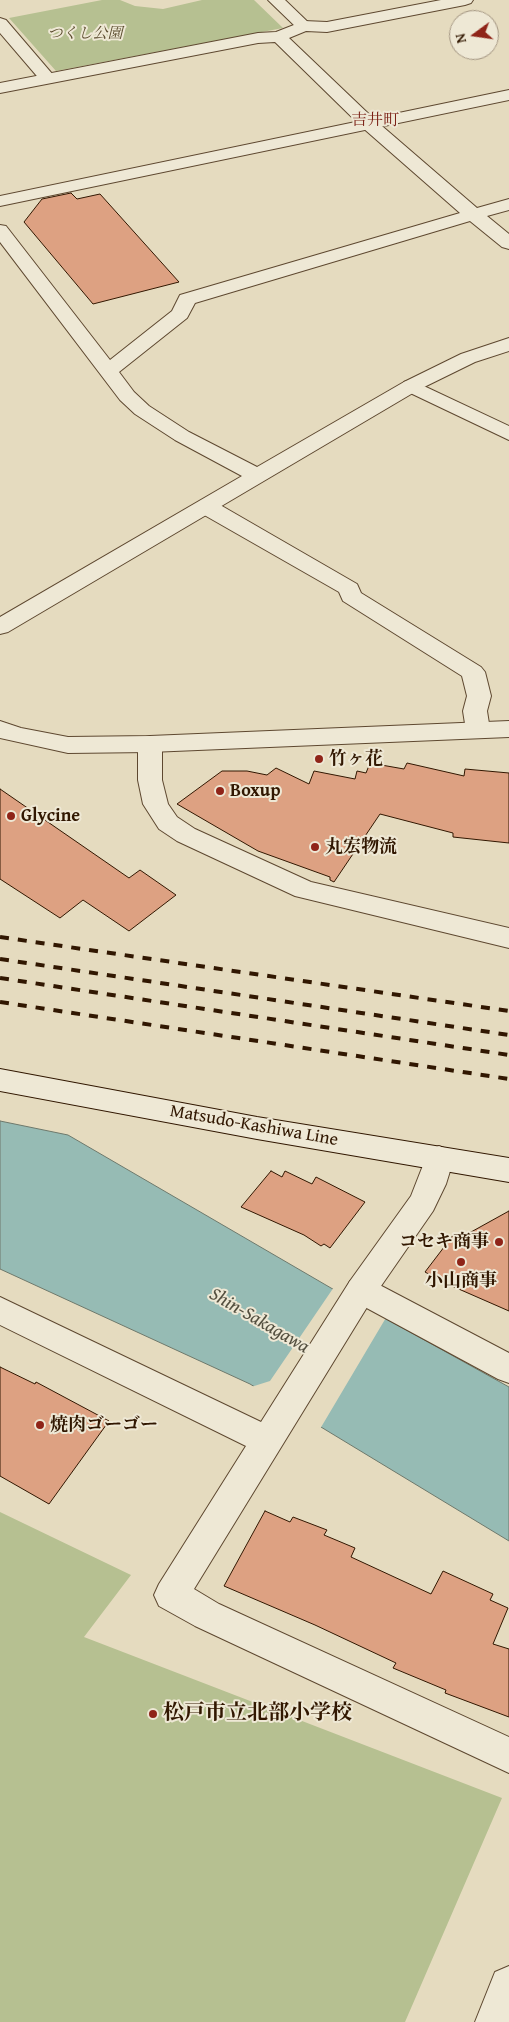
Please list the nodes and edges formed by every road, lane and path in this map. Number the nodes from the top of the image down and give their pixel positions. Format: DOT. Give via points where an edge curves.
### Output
graph roads {
  1 [pos="276,0"];
  2 [pos="465,0"];
  3 [pos="0,23"];
  4 [pos="304,26"];
  5 [pos="279,38"];
  6 [pos="48,79"];
  7 [pos="0,88"];
  8 [pos="509,95"];
  9 [pos="369,124"];
  10 [pos="0,201"];
  11 [pos="509,204"];
  12 [pos="474,215"];
  13 [pos="0,230"];
  14 [pos="509,243"];
  15 [pos="509,344"];
  16 [pos="108,371"];
  17 [pos="410,386"];
  18 [pos="509,434"];
  19 [pos="257,476"];
  20 [pos="207,507"];
  21 [pos="0,627"];
  22 [pos="0,729"];
  23 [pos="509,729"];
  24 [pos="478,730"];
  25 [pos="150,744"];
  26 [pos="509,938"];
  27 [pos="0,1080"];
  28 [pos="438,1158"];
  29 [pos="509,1170"];
  30 [pos="359,1293"];
  31 [pos="0,1310"];
  32 [pos="509,1369"];
  33 [pos="271,1434"];
  34 [pos="509,1755"];
  35 [pos="509,1986"];
  36 [pos="495,2022"];
  1 -- 4 [label="street"];
  2 -- 4 [label="street" via="327,27"];
  3 -- 6 [label="street"];
  4 -- 5 [label="street"];
  5 -- 6 [label="street" via="258,38"];
  5 -- 9 [label="street"];
  6 -- 7 [label="street"];
  8 -- 9 [label="street"];
  9 -- 10 [label="street"];
  9 -- 12 [label="street"];
  11 -- 12 [label="street"];
  12 -- 14 [label="street"];
  12 -- 16 [label="street" via="186,300 180,314"];
  13 -- 16 [label="street"];
  15 -- 17 [label="street" via="468,358"];
  16 -- 19 [label="street" via="142,410 182,436"];
  17 -- 18 [label="street"];
  17 -- 19 [label="street"];
  19 -- 20 [label="street"];
  20 -- 21 [label="street"];
  20 -- 24 [label="street" via="349,588 352,596 473,672 479,696 475,712"];
  22 -- 25 [label="street" via="17,736 68,745"];
  23 -- 24 [label="street"];
  24 -- 25 [label="street"];
  25 -- 26 [label="street" via="150,780 156,804 168,823 193,839 304,890"];
  27 -- 28 [label="street, Matsudo-Kashiwa Line"];
  28 -- 29 [label="street, Matsudo-Kashiwa Line"];
  28 -- 30 [label="street" via="422,1203"];
  30 -- 32 [label="street"];
  30 -- 33 [label="street"];
  31 -- 33 [label="street"];
  33 -- 34 [label="street" via="171,1595 207,1615"];
  35 -- 36 [label="street"];
}
